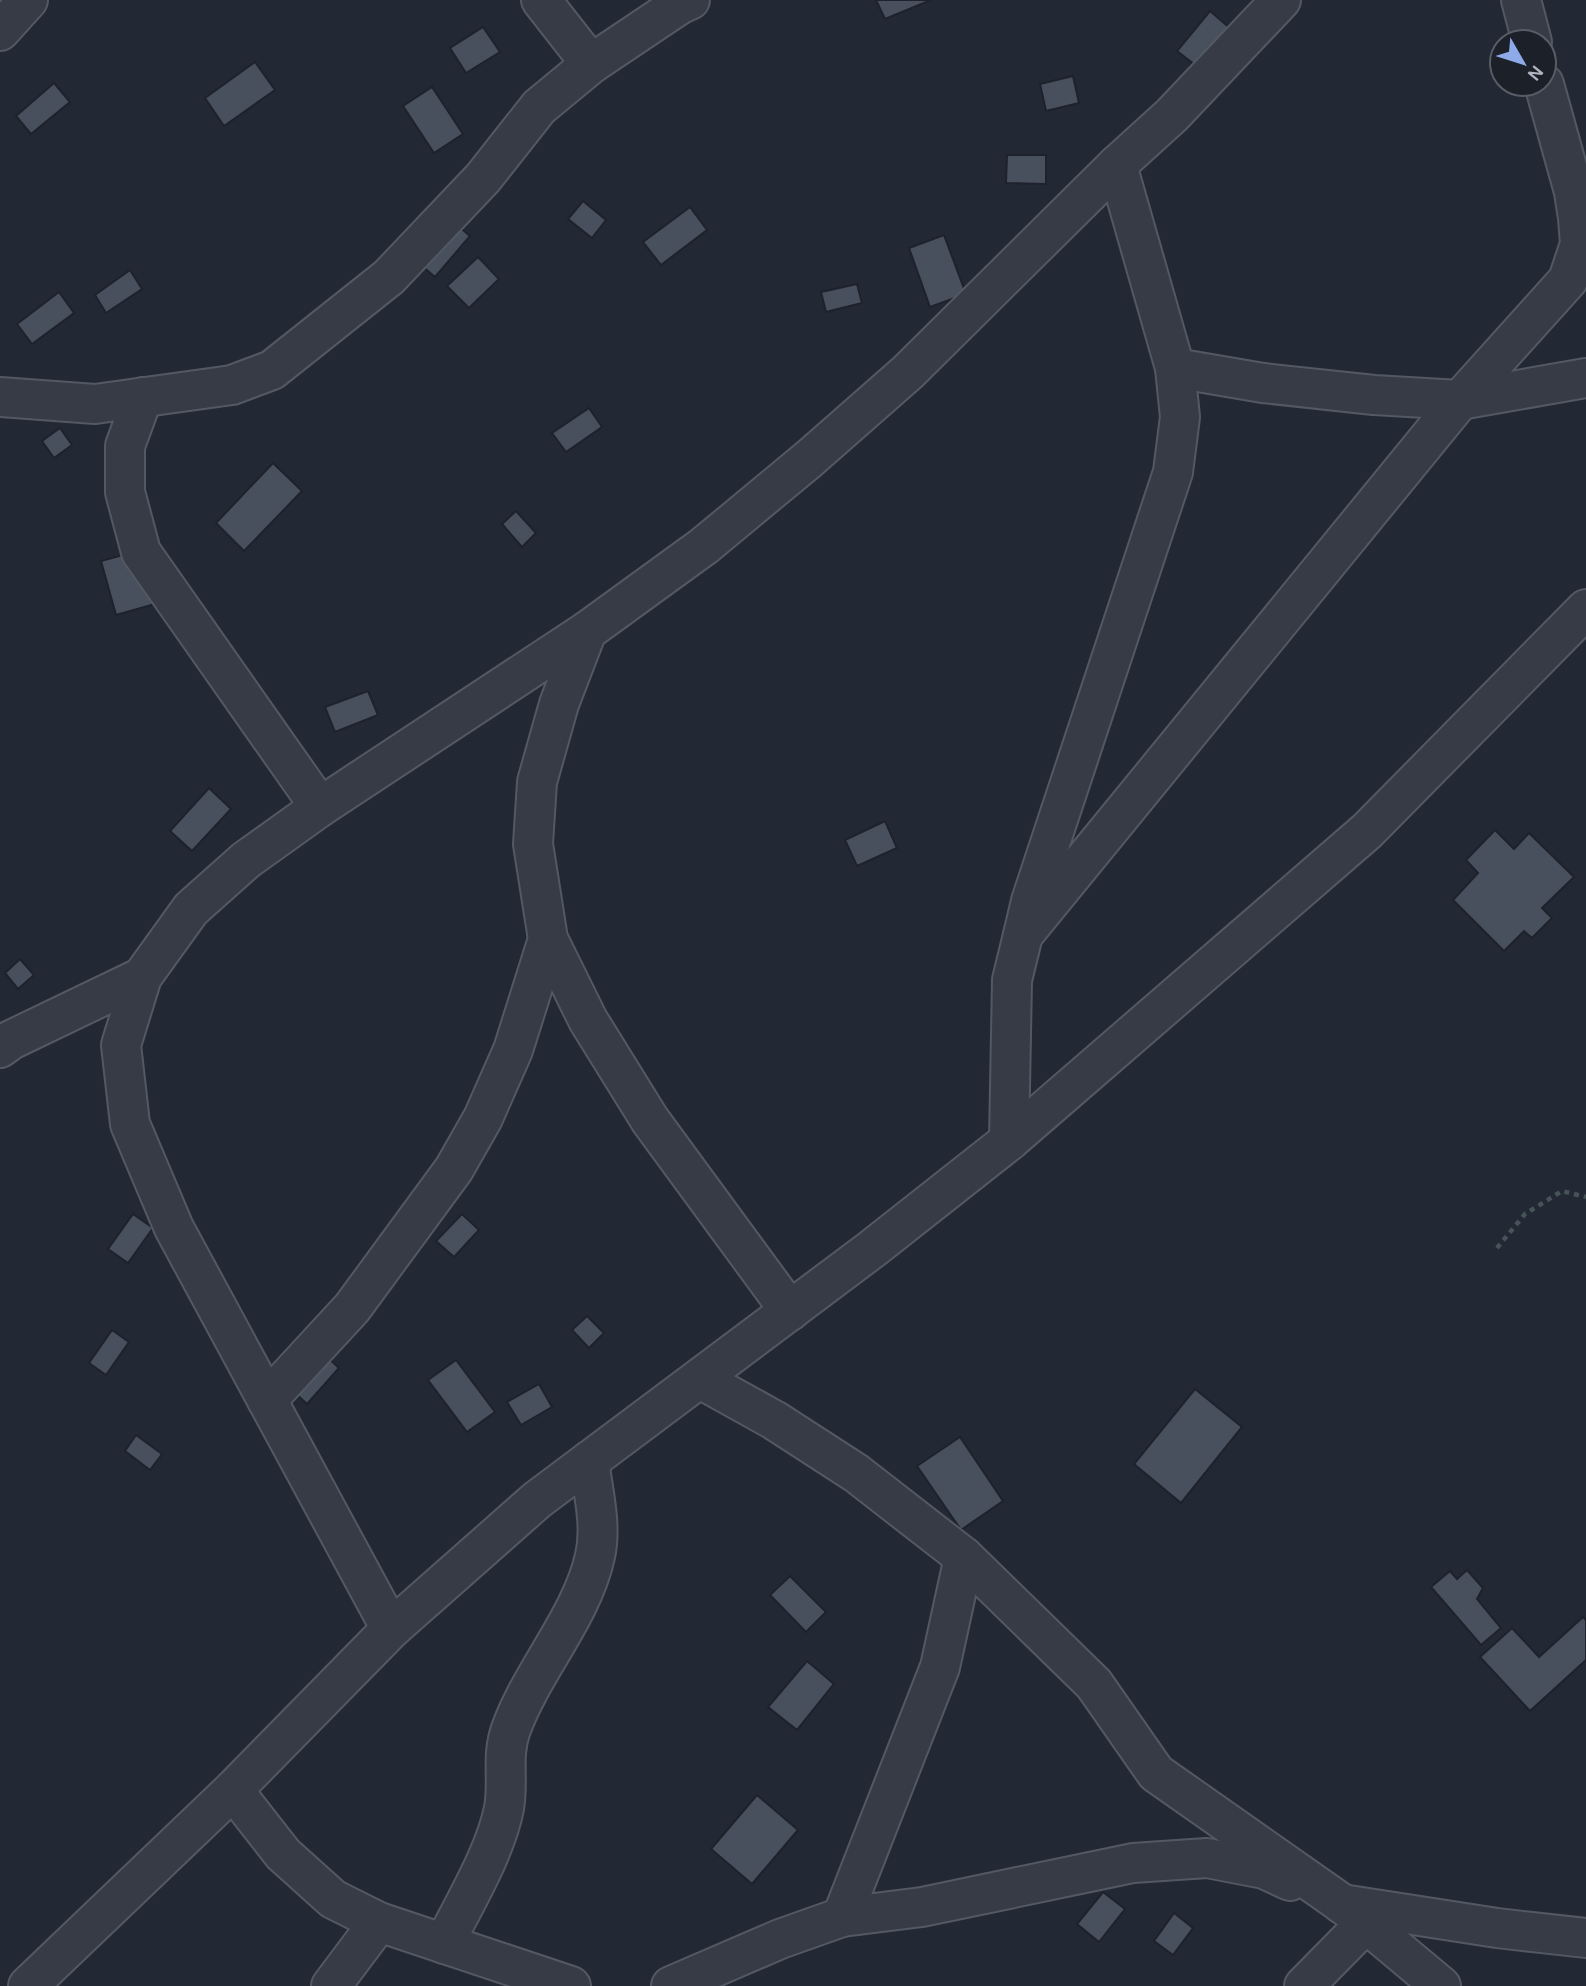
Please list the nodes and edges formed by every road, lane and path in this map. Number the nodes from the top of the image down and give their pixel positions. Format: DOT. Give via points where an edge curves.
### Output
graph roads {
  1 [pos="28,0"];
  2 [pos="541,0"];
  3 [pos="690,0"];
  4 [pos="1281,0"];
  5 [pos="1521,0"];
  6 [pos="1528,28"];
  7 [pos="0,31"];
  8 [pos="591,64"];
  9 [pos="1548,98"];
  10 [pos="1117,165"];
  11 [pos="1175,368"];
  12 [pos="1586,378"];
  13 [pos="0,397"];
  14 [pos="144,397"];
  15 [pos="1460,400"];
  16 [pos="1586,609"];
  17 [pos="587,631"];
  18 [pos="320,807"];
  19 [pos="1023,935"];
  20 [pos="548,939"];
  21 [pos="142,977"];
  22 [pos="0,1048"];
  23 [pos="1009,1141"];
  24 [pos="1586,1196"];
  25 [pos="1497,1248"];
  26 [pos="790,1311"];
  27 [pos="700,1379"];
  28 [pos="267,1400"];
  29 [pos="589,1461"];
  30 [pos="964,1557"];
  31 [pos="391,1629"];
  32 [pos="233,1790"];
  33 [pos="1355,1914"];
  34 [pos="842,1917"];
  35 [pos="379,1922"];
  36 [pos="1586,1938"];
  37 [pos="444,1944"];
  38 [pos="710,1975"];
  39 [pos="28,1986"];
  40 [pos="331,1986"];
  41 [pos="571,1986"];
  42 [pos="671,1986"];
  43 [pos="1304,1986"];
  44 [pos="1441,1986"];
  1 -- 7 [label="street"];
  2 -- 8 [label="street"];
  3 -- 8 [label="street"];
  4 -- 10 [label="street" via="1172,115"];
  5 -- 6 [label="street"];
  8 -- 14 [label="street" via="539,107 483,178 389,276 272,370 232,385"];
  9 -- 15 [label="street" via="1574,192 1580,244 1568,279"];
  10 -- 11 [label="street"];
  10 -- 17 [label="street" via="908,372 704,545"];
  11 -- 15 [label="street" via="1263,383"];
  11 -- 19 [label="street" via="1181,417 1173,472"];
  12 -- 15 [label="street"];
  13 -- 14 [label="street" via="95,404"];
  14 -- 18 [label="street" via="125,446 125,492 141,552"];
  15 -- 19 [label="street"];
  16 -- 23 [label="street" via="1367,831"];
  17 -- 18 [label="street"];
  17 -- 20 [label="street" via="559,704 537,782 533,844"];
  18 -- 21 [label="street" via="246,860 191,909"];
  19 -- 23 [label="street" via="1012,980"];
  20 -- 26 [label="street" via="589,1020 650,1120"];
  20 -- 28 [label="street" via="513,1051 454,1169 352,1308"];
  21 -- 22 [label="street"];
  21 -- 28 [label="street" via="121,1045 130,1124 174,1228"];
  23 -- 26 [label="street"];
  24 -- 25 [label="path" via="1562,1191 1525,1214"];
  26 -- 27 [label="street"];
  27 -- 29 [label="street"];
  27 -- 30 [label="street" via="856,1473"];
  28 -- 31 [label="street"];
  29 -- 31 [label="street" via="537,1500"];
  29 -- 37 [label="street" via="597,1520 595,1556 581,1594 511,1729 496,1835"];
  30 -- 33 [label="street" via="1094,1684 1156,1773"];
  30 -- 34 [label="street" via="940,1667"];
  31 -- 32 [label="street"];
  32 -- 35 [label="street" via="283,1854 333,1899"];
  32 -- 39 [label="street"];
  33 -- 34 [label="street" via="1264,1869 1207,1858 1133,1863 922,1907"];
  33 -- 36 [label="street"];
  33 -- 43 [label="street"];
  33 -- 44 [label="street"];
  34 -- 38 [label="street" via="780,1938"];
  35 -- 37 [label="street"];
  35 -- 40 [label="street"];
  37 -- 41 [label="street"];
  38 -- 42 [label="street"];
}
